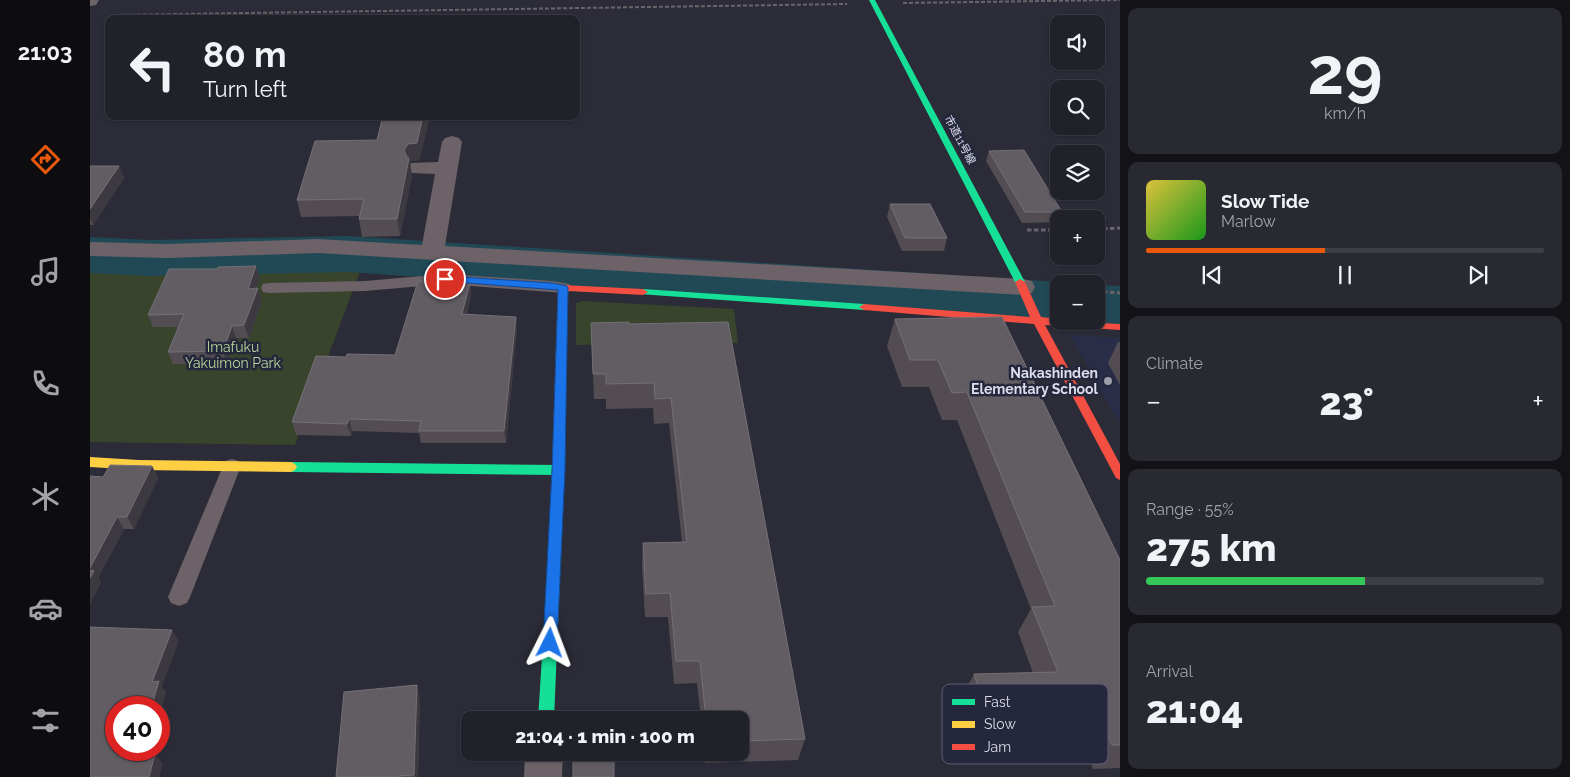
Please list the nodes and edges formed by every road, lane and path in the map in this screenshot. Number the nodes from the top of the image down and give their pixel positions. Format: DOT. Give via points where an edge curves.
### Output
graph roads {
  1 [pos="1120,0"];
  2 [pos="873,2"];
  3 [pos="110,15"];
  4 [pos="452,142"];
  5 [pos="419,168"];
  6 [pos="447,168"];
  7 [pos="1120,228"];
  8 [pos="1105,229"];
  9 [pos="90,249"];
  10 [pos="432,252"];
  11 [pos="269,288"];
  12 [pos="563,288"];
  13 [pos="1024,289"];
  14 [pos="1105,292"];
  15 [pos="1120,293"];
  16 [pos="1037,318"];
  17 [pos="1120,327"];
  18 [pos="90,462"];
  19 [pos="232,466"];
  20 [pos="558,470"];
  21 [pos="1120,475"];
  22 [pos="179,597"];
  23 [pos="546,711"];
  24 [pos="544,761"];
  25 [pos="543,777"];
  1 -- 2 [label="path"];
  2 -- 3 [label="path"];
  2 -- 13 [label="street, 市道11号線"];
  4 -- 6 [label="street"];
  5 -- 6 [label="street"];
  6 -- 10 [label="street"];
  7 -- 8 [label="path"];
  9 -- 10 [label="street" via="168,251 318,246"];
  10 -- 13 [label="street"];
  11 -- 12 [label="lane" via="365,286 445,279"];
  12 -- 16 [label="street"];
  12 -- 20 [label="street"];
  13 -- 16 [label="street, 市道11号線"];
  14 -- 15 [label="path"];
  16 -- 17 [label="street"];
  16 -- 21 [label="street"];
  18 -- 19 [label="street"];
  19 -- 20 [label="street"];
  19 -- 22 [label="lane"];
  20 -- 23 [label="street"];
  24 -- 25 [label="street"];
}
